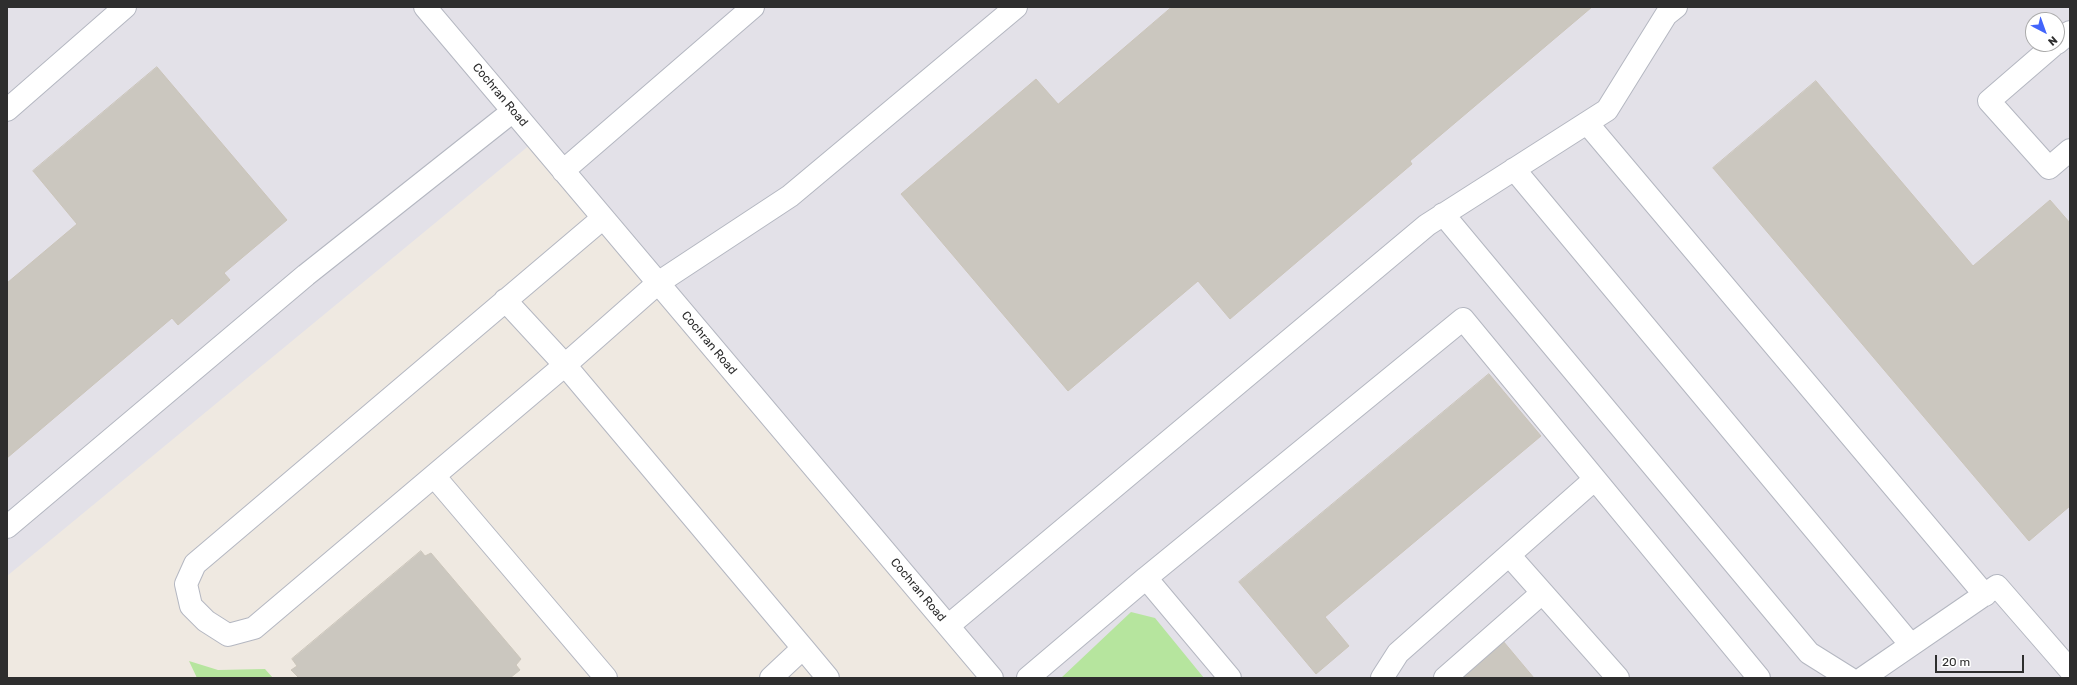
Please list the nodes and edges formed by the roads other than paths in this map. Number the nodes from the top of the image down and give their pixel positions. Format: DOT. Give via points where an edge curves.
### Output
graph roads {
  1 [pos="125,7"];
  2 [pos="425,7"];
  3 [pos="753,7"];
  4 [pos="1016,7"];
  5 [pos="1676,7"];
  6 [pos="2046,52"];
  7 [pos="7,110"];
  8 [pos="513,111"];
  9 [pos="1587,123"];
  10 [pos="2070,150"];
  11 [pos="563,170"];
  12 [pos="1514,170"];
  13 [pos="1443,214"];
  14 [pos="603,218"];
  15 [pos="658,283"];
  16 [pos="505,300"];
  17 [pos="565,365"];
  18 [pos="434,476"];
  19 [pos="1595,479"];
  20 [pos="7,527"];
  21 [pos="1509,555"];
  22 [pos="1146,578"];
  23 [pos="1542,593"];
  24 [pos="1985,595"];
  25 [pos="948,626"];
  26 [pos="1911,645"];
  27 [pos="803,648"];
  28 [pos="2070,670"];
  29 [pos="606,678"];
  30 [pos="771,678"];
  31 [pos="828,678"];
  32 [pos="992,678"];
  33 [pos="1028,678"];
  34 [pos="1230,678"];
  35 [pos="1382,678"];
  36 [pos="1445,678"];
  37 [pos="1618,678"];
  38 [pos="1759,678"];
  39 [pos="1849,678"];
  40 [pos="1863,678"];
  1 -- 7 [label="street"];
  2 -- 8 [label="street, Cochran Road"];
  3 -- 11 [label="street"];
  4 -- 15 [label="street" via="790,196"];
  5 -- 9 [label="street" via="1666,15 1607,110"];
  6 -- 10 [label="street" via="1989,101 2049,168"];
  8 -- 11 [label="street, Cochran Road"];
  8 -- 20 [label="street" via="306,275"];
  9 -- 12 [label="street"];
  9 -- 24 [label="street"];
  11 -- 14 [label="street, Cochran Road"];
  12 -- 13 [label="street"];
  12 -- 26 [label="street"];
  13 -- 25 [label="street"];
  13 -- 39 [label="street" via="1809,653"];
  14 -- 15 [label="street, Cochran Road"];
  14 -- 16 [label="street"];
  15 -- 17 [label="street"];
  15 -- 25 [label="street, Cochran Road"];
  16 -- 17 [label="street"];
  16 -- 18 [label="street" via="195,564 186,584 191,606 206,621 228,635 254,628"];
  17 -- 18 [label="street"];
  17 -- 27 [label="street"];
  18 -- 29 [label="street"];
  19 -- 21 [label="street"];
  19 -- 22 [label="street" via="1463,320"];
  19 -- 38 [label="street"];
  21 -- 23 [label="street"];
  21 -- 35 [label="street" via="1398,653"];
  22 -- 33 [label="street"];
  22 -- 34 [label="street"];
  23 -- 36 [label="street"];
  23 -- 37 [label="street"];
  24 -- 26 [label="street"];
  24 -- 28 [label="street" via="1998,586"];
  25 -- 32 [label="street, Cochran Road"];
  26 -- 40 [label="street"];
  27 -- 30 [label="street"];
  27 -- 31 [label="street"];
}
